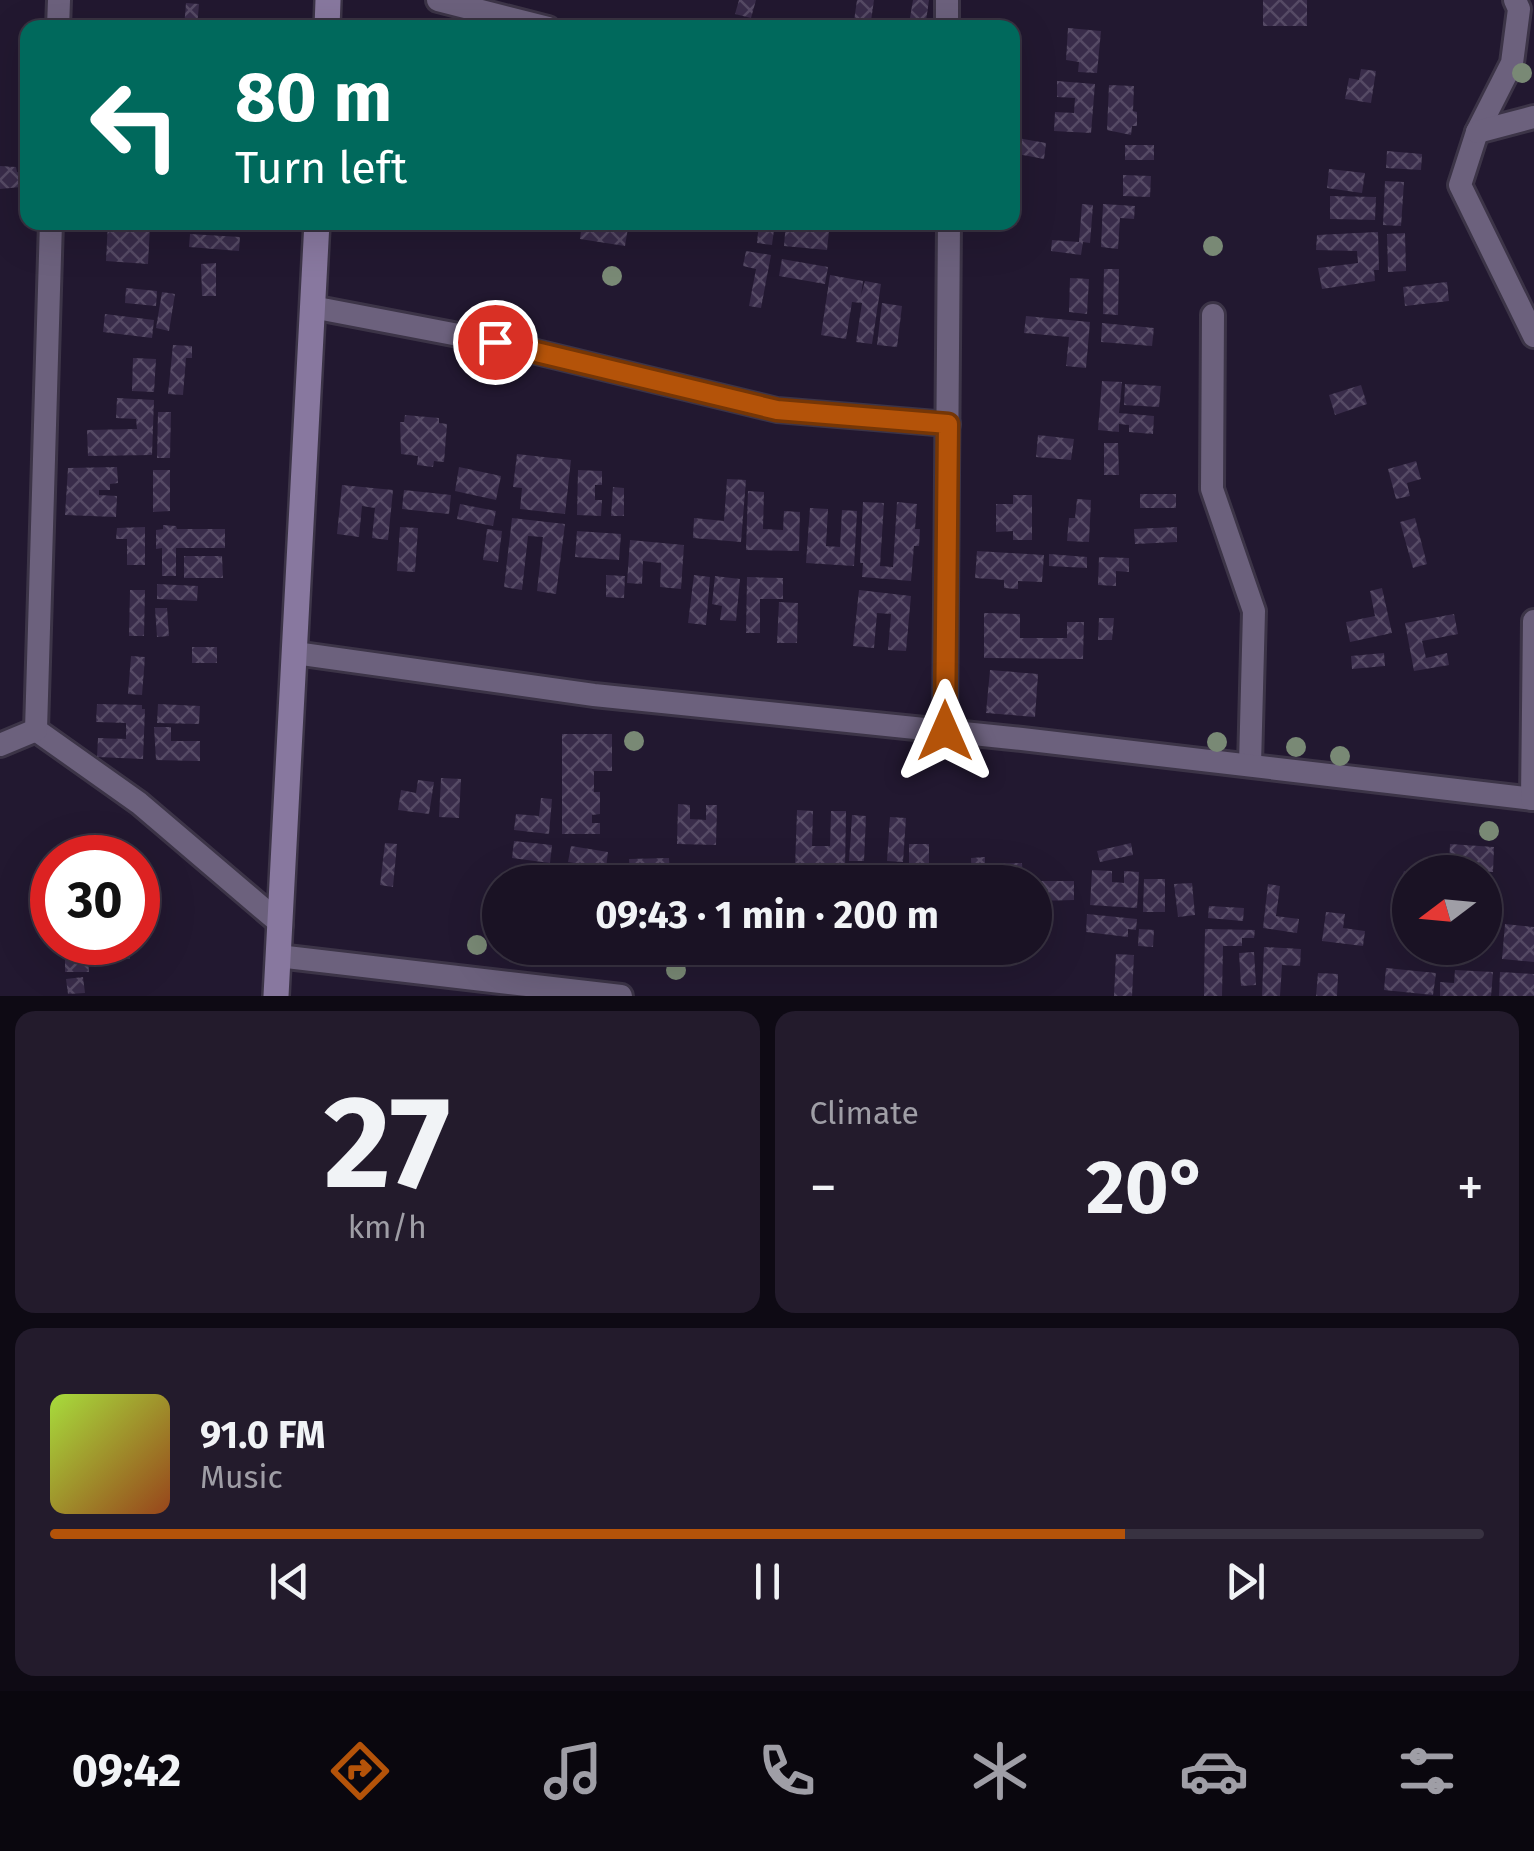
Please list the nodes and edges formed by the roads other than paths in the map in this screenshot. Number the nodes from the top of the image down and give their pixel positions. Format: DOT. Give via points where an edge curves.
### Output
graph roads {
  1 [pos="438,0"];
  2 [pos="1516,0"];
  3 [pos="517,20"];
  4 [pos="1534,118"];
  5 [pos="1476,132"];
  6 [pos="50,230"];
  7 [pos="317,230"];
  8 [pos="949,230"];
  9 [pos="312,307"];
  10 [pos="1213,315"];
  11 [pos="1534,336"];
  12 [pos="948,424"];
  13 [pos="1534,621"];
  14 [pos="294,653"];
  15 [pos="36,730"];
  16 [pos="945,731"];
  17 [pos="0,745"];
  18 [pos="1250,765"];
  19 [pos="1533,799"];
  20 [pos="281,924"];
  21 [pos="278,956"];
  22 [pos="580,993"];
  23 [pos="276,996"];
  24 [pos="621,996"];
  1 -- 3 [label="street"];
  2 -- 5 [label="street" via="1512,62"];
  4 -- 5 [label="street"];
  5 -- 11 [label="street" via="1460,185"];
  6 -- 15 [label="street"];
  7 -- 9 [label="street"];
  8 -- 12 [label="street"];
  9 -- 12 [label="street" via="495,342 777,410"];
  9 -- 14 [label="street"];
  10 -- 18 [label="street" via="1212,489 1254,611"];
  12 -- 16 [label="street"];
  13 -- 19 [label="street"];
  14 -- 16 [label="street" via="594,695"];
  14 -- 20 [label="street"];
  15 -- 17 [label="street"];
  15 -- 20 [label="street" via="139,803"];
  16 -- 18 [label="street"];
  18 -- 19 [label="street"];
  20 -- 21 [label="street"];
  21 -- 22 [label="street"];
  21 -- 23 [label="street"];
  22 -- 24 [label="street"];
}
